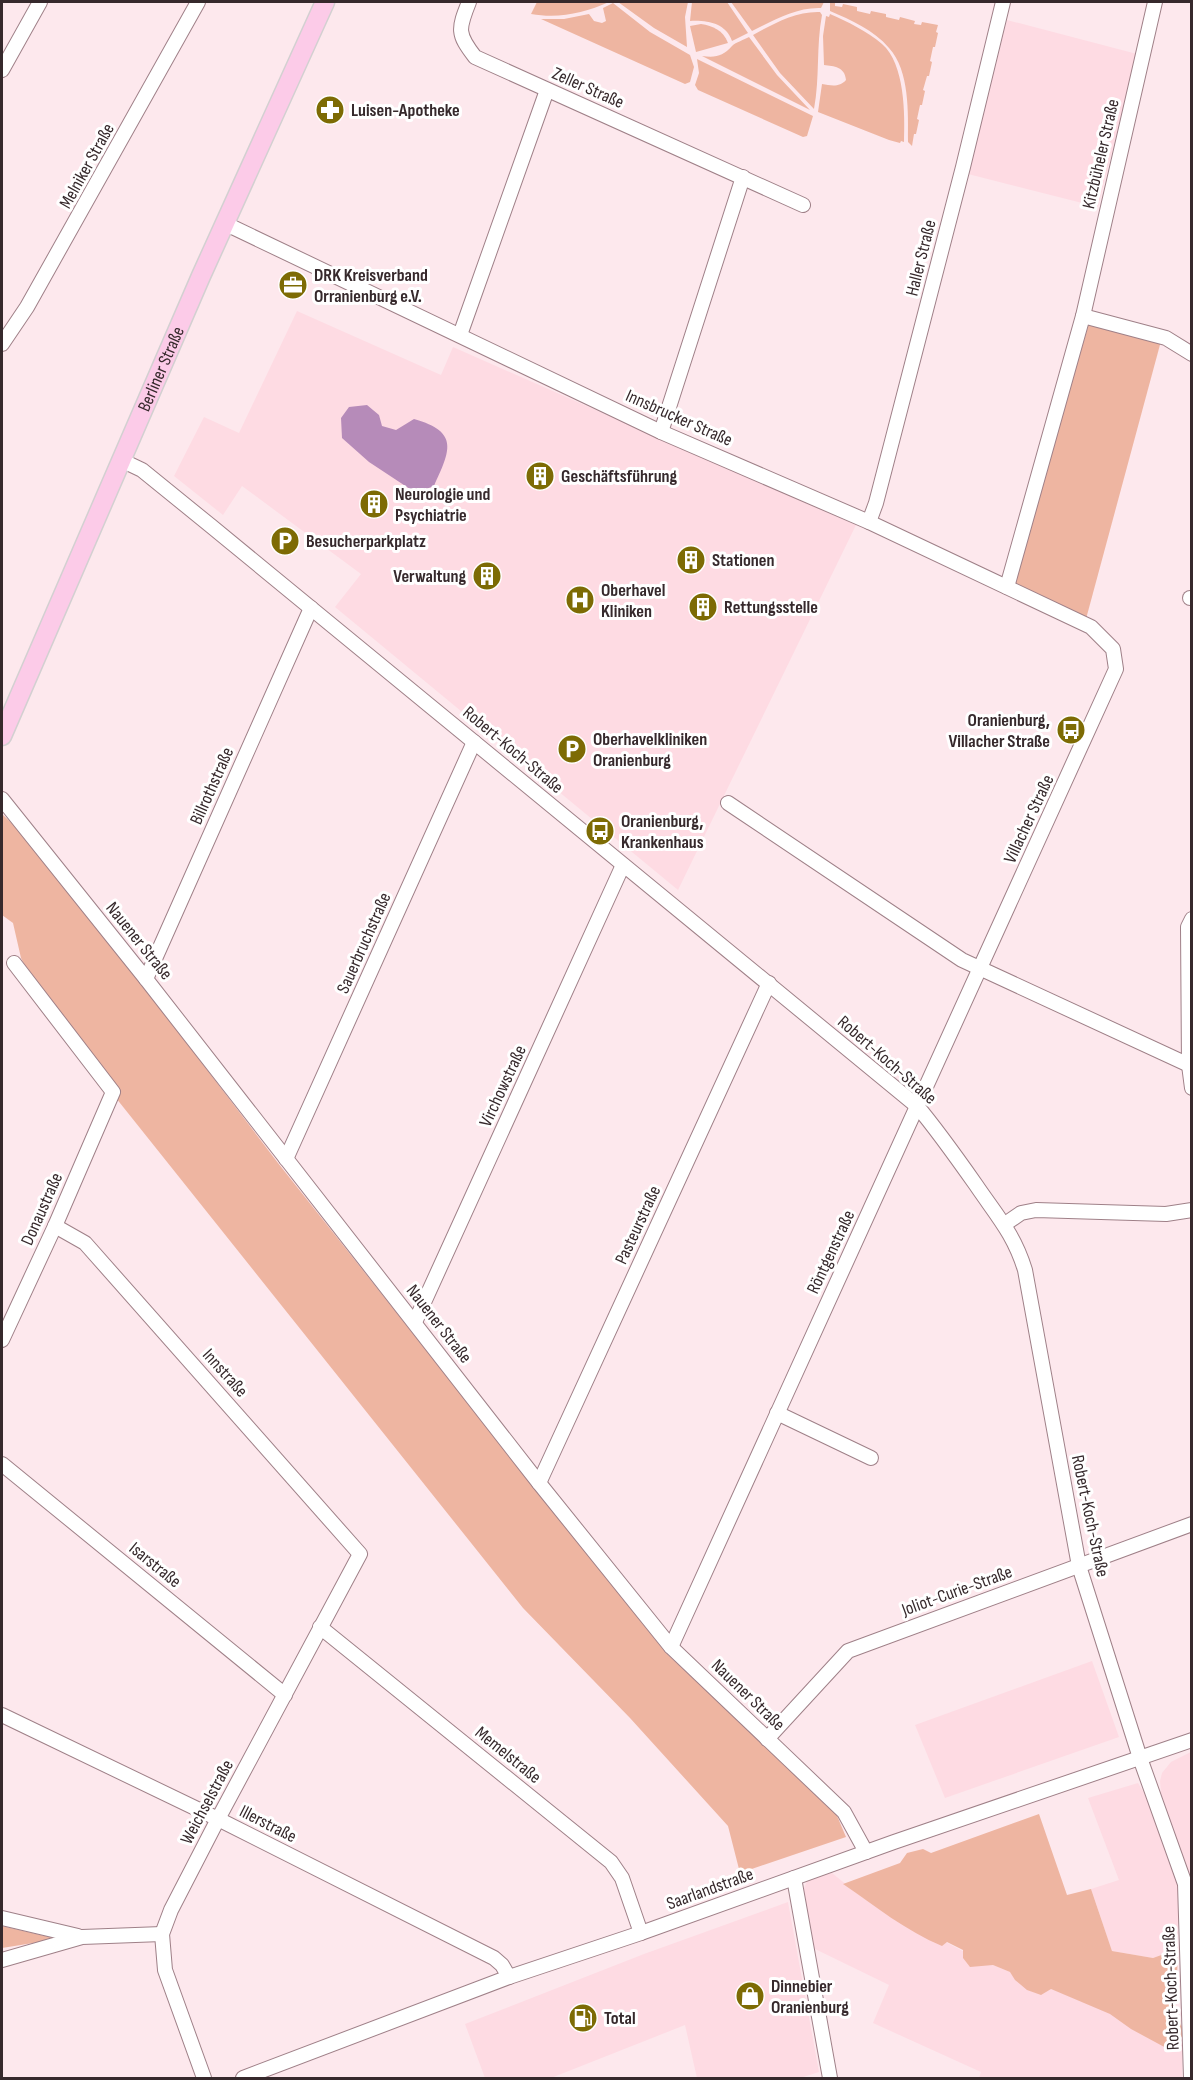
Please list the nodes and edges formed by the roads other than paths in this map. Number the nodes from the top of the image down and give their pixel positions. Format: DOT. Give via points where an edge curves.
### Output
graph roads {
  1 [pos="40,2"];
  2 [pos="198,2"];
  3 [pos="325,2"];
  4 [pos="469,2"];
  5 [pos="1003,2"];
  6 [pos="1155,2"];
  7 [pos="2,70"];
  8 [pos="547,90"];
  9 [pos="743,177"];
  10 [pos="803,205"];
  11 [pos="226,224"];
  12 [pos="1083,316"];
  13 [pos="460,335"];
  14 [pos="2,344"];
  15 [pos="1191,354"];
  16 [pos="661,432"];
  17 [pos="121,460"];
  18 [pos="868,522"];
  19 [pos="1007,587"];
  20 [pos="311,608"];
  21 [pos="1113,649"];
  22 [pos="6,715"];
  23 [pos="2,736"];
  24 [pos="474,742"];
  25 [pos="2,799"];
  26 [pos="728,803"];
  27 [pos="623,865"];
  28 [pos="1191,919"];
  29 [pos="14,963"];
  30 [pos="980,969"];
  31 [pos="146,979"];
  32 [pos="769,983"];
  33 [pos="1189,1065"];
  34 [pos="1191,1088"];
  35 [pos="917,1106"];
  36 [pos="286,1159"];
  37 [pos="1191,1210"];
  38 [pos="1005,1224"];
  39 [pos="55,1226"];
  40 [pos="415,1322"];
  41 [pos="2,1340"];
  42 [pos="777,1413"];
  43 [pos="871,1458"];
  44 [pos="2,1464"];
  45 [pos="539,1483"];
  46 [pos="1191,1524"];
  47 [pos="360,1554"];
  48 [pos="1079,1566"];
  49 [pos="320,1627"];
  50 [pos="671,1647"];
  51 [pos="285,1695"];
  52 [pos="2,1715"];
  53 [pos="767,1739"];
  54 [pos="1191,1740"];
  55 [pos="1140,1758"];
  56 [pos="218,1819"];
  57 [pos="866,1852"];
  58 [pos="794,1878"];
  59 [pos="2,1918"];
  60 [pos="641,1933"];
  61 [pos="162,1934"];
  62 [pos="82,1937"];
  63 [pos="2,1960"];
  64 [pos="509,1977"];
  65 [pos="248,2078"];
  66 [pos="204,2079"];
  67 [pos="830,2079"];
  68 [pos="1191,2079"];
  1 -- 7 [label="street"];
  2 -- 14 [label="street, Melniker Straße" via="39,288"];
  3 -- 11 [label="main road, Berliner Straße"];
  4 -- 8 [label="street, Zeller Straße" via="462,21 462,39 475,57"];
  5 -- 18 [label="street, Haller Straße"];
  6 -- 12 [label="street, Kitzbüheler Straße"];
  8 -- 9 [label="street, Zeller Straße"];
  8 -- 13 [label="street"];
  9 -- 10 [label="street, Zeller Straße"];
  9 -- 16 [label="street"];
  11 -- 13 [label="street, Innsbrucker Straße"];
  11 -- 17 [label="main road, Berliner Straße"];
  12 -- 15 [label="street" via="1166,338"];
  12 -- 19 [label="street, Kitzbüheler Straße"];
  13 -- 16 [label="street, Innsbrucker Straße"];
  16 -- 18 [label="street, Innsbrucker Straße"];
  17 -- 20 [label="street, Robert-Koch-Straße" via="142,470"];
  17 -- 22 [label="main road, Berliner Straße"];
  18 -- 19 [label="street, Innsbrucker Straße"];
  19 -- 21 [label="street, Innsbrucker Straße" via="1091,627"];
  20 -- 24 [label="street, Robert-Koch-Straße"];
  20 -- 31 [label="street, Billrothstraße"];
  21 -- 30 [label="street, Villacher Straße" via="1116,669"];
  22 -- 23 [label="main road, Berliner Straße"];
  24 -- 27 [label="street, Robert-Koch-Straße"];
  24 -- 36 [label="street, Sauerbruchstraße"];
  25 -- 31 [label="street, Nauener Straße"];
  26 -- 30 [label="street"];
  27 -- 32 [label="street, Robert-Koch-Straße"];
  27 -- 40 [label="street, Virchowstraße"];
  28 -- 33 [label="street"];
  29 -- 39 [label="street, Donaustraße" via="113,1092"];
  30 -- 33 [label="street"];
  30 -- 35 [label="street, Villacher Straße"];
  31 -- 36 [label="street, Nauener Straße"];
  32 -- 35 [label="street, Robert-Koch-Straße"];
  32 -- 45 [label="street, Pasteurstraße"];
  33 -- 34 [label="street"];
  35 -- 38 [label="street, Robert-Koch-Straße"];
  35 -- 42 [label="street, Röntgenstraße"];
  36 -- 40 [label="street, Nauener Straße"];
  37 -- 38 [label="street" via="1166,1214 1036,1210 1021,1213"];
  38 -- 48 [label="street, Robert-Koch-Straße" via="1018,1246 1025,1270"];
  39 -- 41 [label="street, Donaustraße"];
  39 -- 47 [label="street, Innstraße" via="85,1243"];
  40 -- 45 [label="street, Nauener Straße"];
  42 -- 43 [label="street"];
  42 -- 50 [label="street, Röntgenstraße"];
  44 -- 51 [label="street, Isarstraße"];
  45 -- 50 [label="street, Nauener Straße"];
  46 -- 48 [label="street, Joliot-Curie-Straße"];
  47 -- 49 [label="street, Weichselstraße"];
  48 -- 53 [label="street, Joliot-Curie-Straße" via="848,1651"];
  48 -- 55 [label="street, Robert-Koch-Straße"];
  49 -- 51 [label="street, Weichselstraße"];
  49 -- 60 [label="street, Memelstraße" via="611,1862 622,1878"];
  50 -- 53 [label="street, Nauener Straße"];
  51 -- 56 [label="street, Weichselstraße"];
  52 -- 56 [label="street, Illerstraße"];
  53 -- 57 [label="street, Nauener Straße" via="844,1812"];
  54 -- 55 [label="street, Saarlandstraße"];
  55 -- 57 [label="street, Saarlandstraße"];
  55 -- 68 [label="street, Robert-Koch-Straße" via="1185,1884"];
  56 -- 61 [label="street, Weichselstraße"];
  56 -- 64 [label="street, Illerstraße" via="494,1958"];
  57 -- 58 [label="street, Saarlandstraße"];
  58 -- 60 [label="street, Saarlandstraße"];
  58 -- 67 [label="street"];
  59 -- 62 [label="street"];
  60 -- 64 [label="street, Saarlandstraße"];
  61 -- 62 [label="street"];
  61 -- 66 [label="street, Weichselstraße" via="165,1970"];
  62 -- 63 [label="street"];
  64 -- 65 [label="street, Saarlandstraße"];
}
